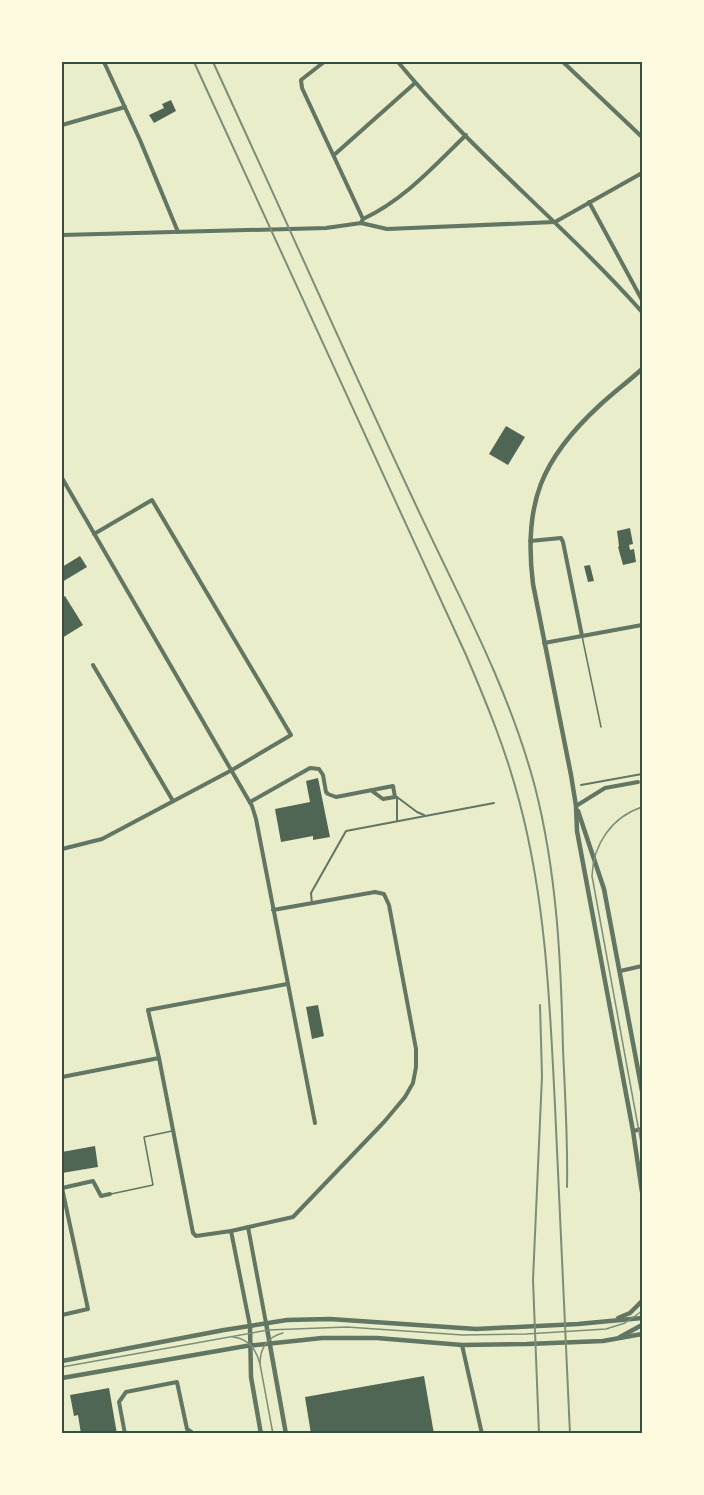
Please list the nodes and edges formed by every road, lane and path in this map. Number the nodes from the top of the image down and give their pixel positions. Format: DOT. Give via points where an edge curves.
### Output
graph roads {
  1 [pos="104,62"];
  2 [pos="324,62"];
  3 [pos="398,62"];
  4 [pos="563,62"];
  5 [pos="415,83"];
  6 [pos="125,107"];
  7 [pos="62,125"];
  8 [pos="466,135"];
  9 [pos="642,138"];
  10 [pos="334,155"];
  11 [pos="642,172"];
  12 [pos="589,202"];
  13 [pos="362,221"];
  14 [pos="555,222"];
  15 [pos="178,232"];
  16 [pos="62,236"];
  17 [pos="642,300"];
  18 [pos="642,312"];
  19 [pos="642,369"];
  20 [pos="62,478"];
  21 [pos="94,534"];
  22 [pos="530,541"];
  23 [pos="642,625"];
  24 [pos="582,636"];
  25 [pos="544,643"];
  26 [pos="93,665"];
  27 [pos="601,727"];
  28 [pos="232,770"];
  29 [pos="642,774"];
  30 [pos="599,777"];
  31 [pos="640,781"];
  32 [pos="600,782"];
  33 [pos="581,786"];
  34 [pos="372,791"];
  35 [pos="173,801"];
  36 [pos="250,802"];
  37 [pos="494,802"];
  38 [pos="576,806"];
  39 [pos="425,815"];
  40 [pos="396,821"];
  41 [pos="62,849"];
  42 [pos="312,904"];
  43 [pos="273,910"];
  44 [pos="642,966"];
  45 [pos="620,971"];
  46 [pos="287,984"];
  47 [pos="159,1058"];
  48 [pos="62,1077"];
  49 [pos="642,1091"];
  50 [pos="315,1123"];
  51 [pos="642,1129"];
  52 [pos="172,1131"];
  53 [pos="633,1131"];
  54 [pos="62,1188"];
  55 [pos="642,1192"];
  56 [pos="110,1194"];
  57 [pos="248,1227"];
  58 [pos="231,1231"];
  59 [pos="642,1301"];
  60 [pos="62,1315"];
  61 [pos="642,1318"];
  62 [pos="609,1321"];
  63 [pos="266,1323"];
  64 [pos="642,1325"];
  65 [pos="250,1326"];
  66 [pos="642,1334"];
  67 [pos="615,1339"];
  68 [pos="270,1343"];
  69 [pos="251,1345"];
  70 [pos="462,1345"];
  71 [pos="62,1361"];
  72 [pos="62,1378"];
  73 [pos="125,1434"];
  74 [pos="194,1434"];
  75 [pos="261,1434"];
  76 [pos="286,1434"];
  77 [pos="482,1434"];
  1 -- 6 [label="street"];
  2 -- 10 [label="street" via="302,80 302,88"];
  3 -- 5 [label="street"];
  4 -- 9 [label="street"];
  5 -- 8 [label="street"];
  5 -- 10 [label="street"];
  6 -- 7 [label="street"];
  6 -- 15 [label="street"];
  8 -- 13 [label="street" via="410,189"];
  8 -- 14 [label="street"];
  10 -- 13 [label="street"];
  11 -- 12 [label="street"];
  12 -- 14 [label="street"];
  12 -- 17 [label="street"];
  13 -- 14 [label="street" via="387,230"];
  13 -- 15 [label="street" via="326,228"];
  14 -- 18 [label="street"];
  15 -- 16 [label="street"];
  19 -- 22 [label="street" via="589,416 554,456 537,495"];
  20 -- 21 [label="street"];
  21 -- 28 [label="street"];
  21 -- 28 [label="street" via="152,500 291,735"];
  22 -- 24 [label="street" via="561,538"];
  22 -- 25 [label="street"];
  23 -- 24 [label="street"];
  24 -- 25 [label="street"];
  24 -- 27 [label="lane"];
  25 -- 38 [label="street"];
  26 -- 35 [label="street"];
  28 -- 35 [label="street"];
  28 -- 36 [label="street"];
  29 -- 32 [label="street"];
  30 -- 32 [label="street"];
  31 -- 38 [label="street" via="605,788"];
  32 -- 33 [label="street"];
  34 -- 34 [label="street" via="393,786 395,797 383,799"];
  34 -- 36 [label="street" via="331,796 319,769 310,768"];
  35 -- 41 [label="street" via="102,839"];
  36 -- 43 [label="street"];
  37 -- 39 [label="street"];
  38 -- 45 [label="street" via="603,884"];
  38 -- 53 [label="street" via="577,831"];
  39 -- 40 [label="street"];
  39 -- 40 [label="street" via="397,797"];
  40 -- 42 [label="street" via="346,831 311,893"];
  42 -- 43 [label="street"];
  42 -- 57 [label="street" via="375,892 387,898 416,1049 413,1083 369,1138 293,1217"];
  43 -- 46 [label="street"];
  44 -- 45 [label="street"];
  45 -- 49 [label="street"];
  46 -- 47 [label="street" via="148,1010"];
  46 -- 50 [label="street"];
  47 -- 48 [label="street"];
  47 -- 52 [label="street"];
  51 -- 53 [label="street"];
  52 -- 56 [label="lane" via="144,1137 153,1185"];
  52 -- 58 [label="street" via="193,1233 200,1237"];
  53 -- 55 [label="street"];
  54 -- 56 [label="street" via="93,1180 101,1196"];
  54 -- 60 [label="street" via="88,1309"];
  57 -- 58 [label="street"];
  57 -- 63 [label="street"];
  58 -- 65 [label="street"];
  59 -- 62 [label="street" via="630,1313"];
  61 -- 62 [label="street"];
  62 -- 63 [label="street" via="476,1329 330,1319"];
  63 -- 65 [label="street"];
  63 -- 68 [label="street"];
  64 -- 67 [label="street"];
  65 -- 69 [label="street"];
  65 -- 71 [label="street"];
  66 -- 67 [label="street"];
  67 -- 70 [label="street"];
  68 -- 69 [label="street"];
  68 -- 70 [label="street" via="347,1337"];
  68 -- 76 [label="street"];
  69 -- 72 [label="street"];
  69 -- 75 [label="street" via="251,1377"];
  70 -- 77 [label="street"];
  73 -- 74 [label="street" via="119,1402 126,1392 177,1382 187,1429"];
}
